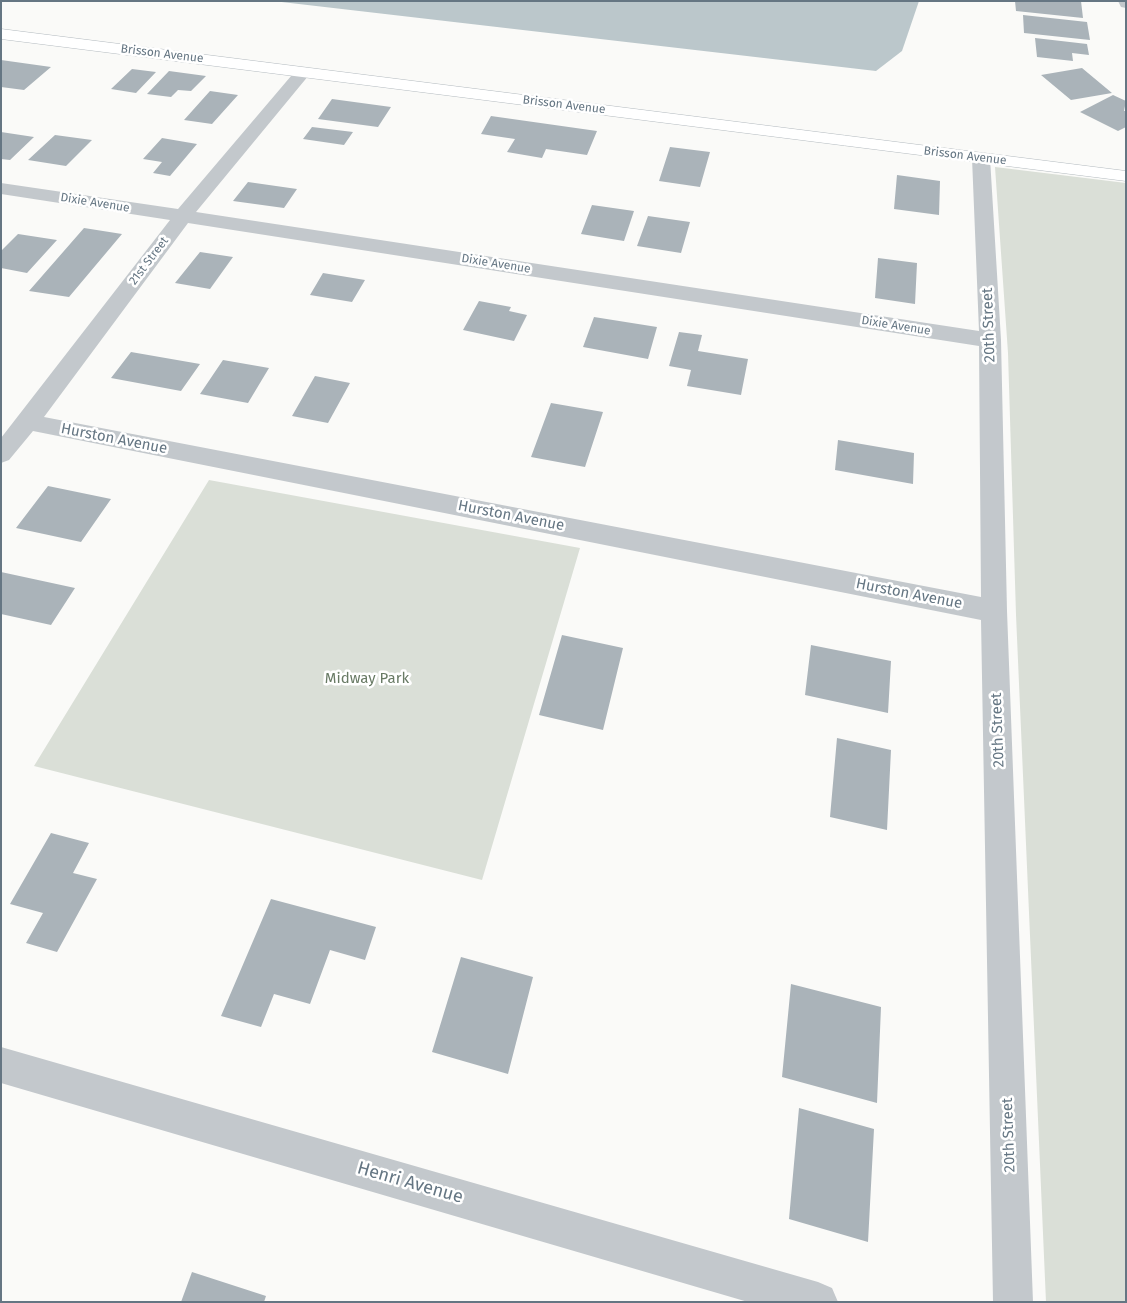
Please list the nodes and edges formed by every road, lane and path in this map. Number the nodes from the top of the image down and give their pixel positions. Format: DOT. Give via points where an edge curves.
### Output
graph roads {
  1 [pos="1,34"];
  2 [pos="303,72"];
  3 [pos="981,158"];
  4 [pos="1126,176"];
  5 [pos="1,188"];
  6 [pos="183,216"];
  7 [pos="990,340"];
  8 [pos="28,422"];
  9 [pos="1,454"];
  10 [pos="994,610"];
  11 [pos="1,1065"];
  12 [pos="818,1302"];
  13 [pos="1013,1302"];
  1 -- 2 [label="street, Brisson Avenue"];
  2 -- 3 [label="street, Brisson Avenue"];
  2 -- 6 [label="street, 21st Street"];
  3 -- 4 [label="street, Brisson Avenue"];
  3 -- 7 [label="street, 20th Street"];
  5 -- 6 [label="street, Dixie Avenue"];
  6 -- 7 [label="street, Dixie Avenue"];
  6 -- 8 [label="street, 21st Street"];
  7 -- 10 [label="street, 20th Street"];
  8 -- 9 [label="street, 21st Street"];
  8 -- 10 [label="street, Hurston Avenue"];
  10 -- 13 [label="street, 20th Street"];
  11 -- 12 [label="street, Henri Avenue"];
}
